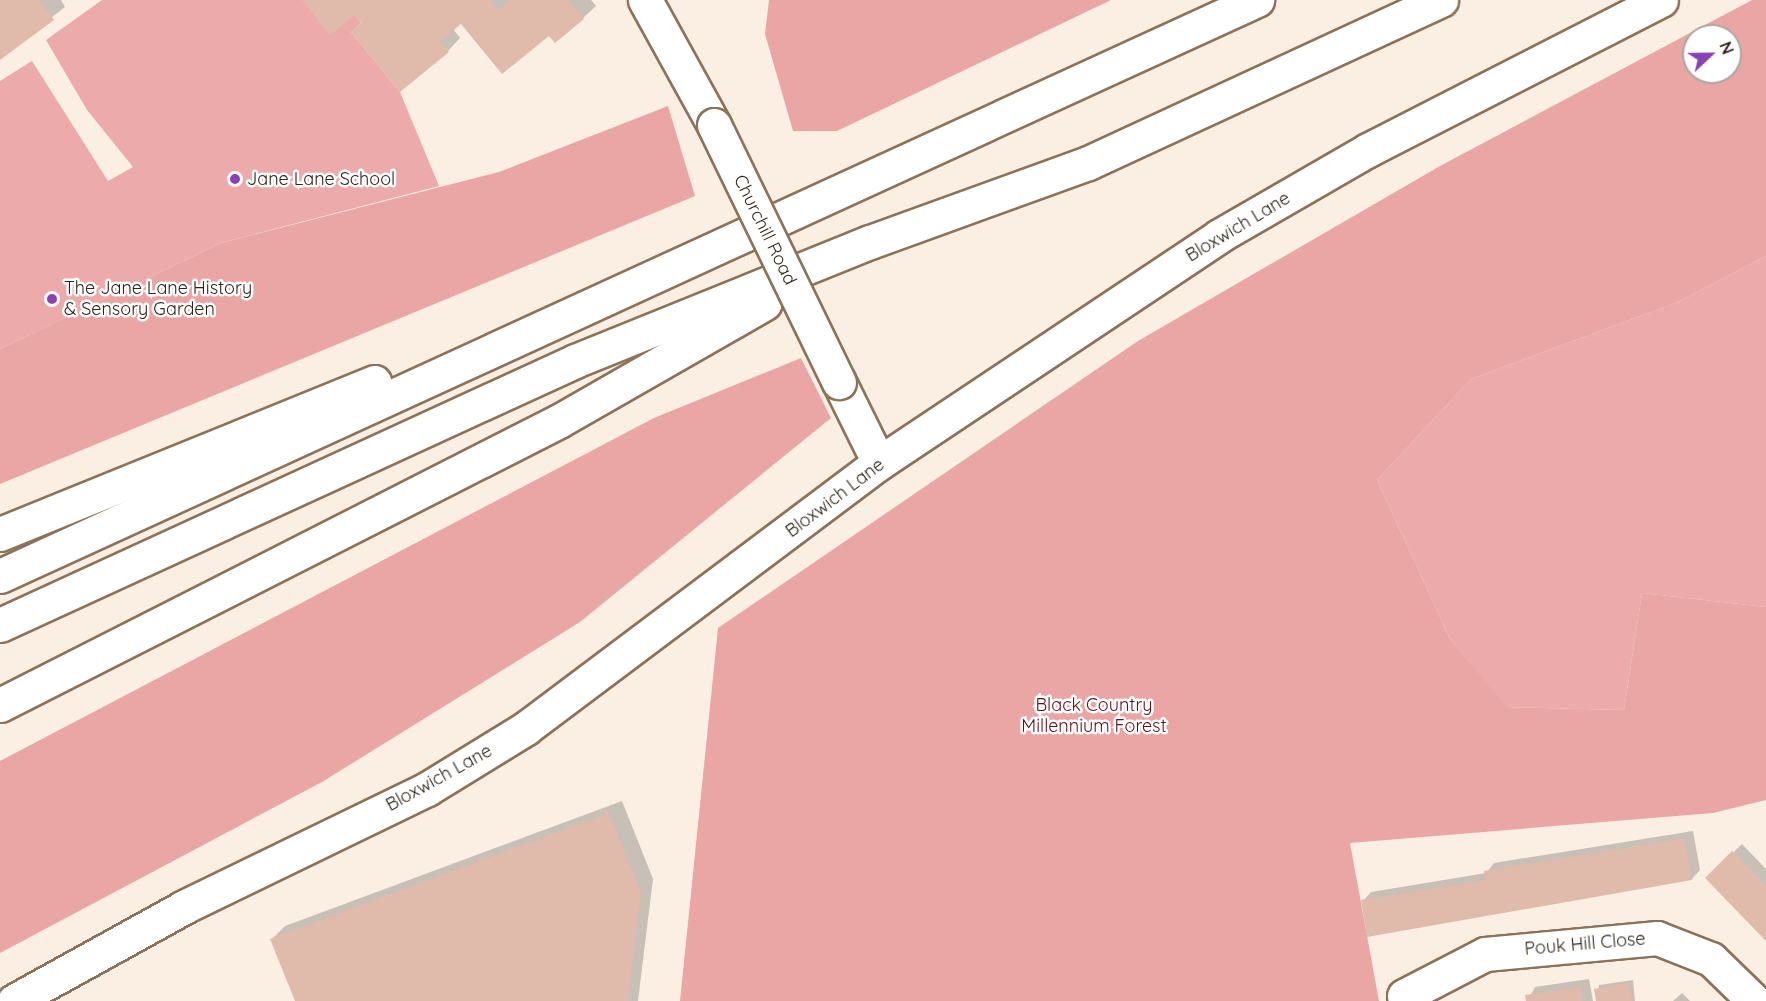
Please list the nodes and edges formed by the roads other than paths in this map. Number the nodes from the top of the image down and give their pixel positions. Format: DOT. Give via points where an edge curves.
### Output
graph roads {
  1 [pos="645,0"];
  2 [pos="1257,0"];
  3 [pos="1441,0"];
  4 [pos="1661,0"];
  5 [pos="845,190"];
  6 [pos="870,242"];
  7 [pos="879,463"];
  8 [pos="0,534"];
  9 [pos="0,576"];
  10 [pos="0,625"];
  11 [pos="0,705"];
  12 [pos="1404,996"];
  13 [pos="14,1001"];
  14 [pos="1754,1001"];
  1 -- 7 [label="main road, Churchill Road, bridge" via="714,125"];
  2 -- 5 [label="main road"];
  3 -- 6 [label="main road" via="1088,163"];
  4 -- 7 [label="main road, Bloxwich Lane" via="1368,150 1219,236"];
  5 -- 8 [label="main road"];
  5 -- 9 [label="main road"];
  6 -- 10 [label="main road" via="575,361"];
  6 -- 11 [label="main road" via="559,421"];
  7 -- 13 [label="main road, Bloxwich Lane" via="526,728 427,789 184,907"];
  12 -- 14 [label="main road, Pouk Hill Close" via="1485,954 1657,938 1711,959"];
}
